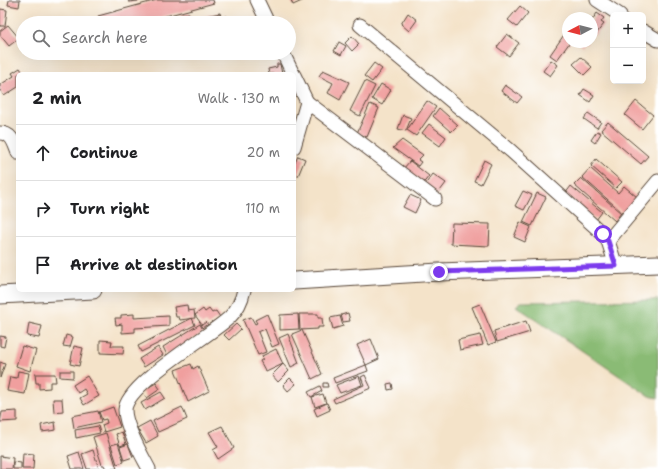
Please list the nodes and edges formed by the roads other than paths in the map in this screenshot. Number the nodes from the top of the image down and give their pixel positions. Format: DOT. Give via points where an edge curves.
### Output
graph roads {
  1 [pos="256,0"];
  2 [pos="597,0"];
  3 [pos="615,12"];
  4 [pos="264,16"];
  5 [pos="360,25"];
  6 [pos="646,32"];
  7 [pos="658,40"];
  8 [pos="286,60"];
  9 [pos="292,72"];
  10 [pos="296,79"];
  11 [pos="307,102"];
  12 [pos="0,133"];
  13 [pos="296,140"];
  14 [pos="16,149"];
  15 [pos="658,181"];
  16 [pos="435,199"];
  17 [pos="608,241"];
  18 [pos="658,264"];
  19 [pos="616,266"];
  20 [pos="296,281"];
  21 [pos="35,292"];
  22 [pos="243,292"];
  23 [pos="0,295"];
  24 [pos="145,468"];
  1 -- 4 [label="street"];
  2 -- 3 [label="street"];
  5 -- 17 [label="street" via="511,150"];
  6 -- 7 [label="street"];
  8 -- 9 [label="street"];
  10 -- 11 [label="street"];
  11 -- 13 [label="street"];
  11 -- 16 [label="street"];
  12 -- 14 [label="street" via="10,136"];
  15 -- 17 [label="street"];
  17 -- 19 [label="street"];
  18 -- 19 [label="street"];
  19 -- 20 [label="street" via="439,272"];
  21 -- 23 [label="street"];
  22 -- 24 [label="street" via="231,316 157,371 128,399 125,410 128,425"];
}
